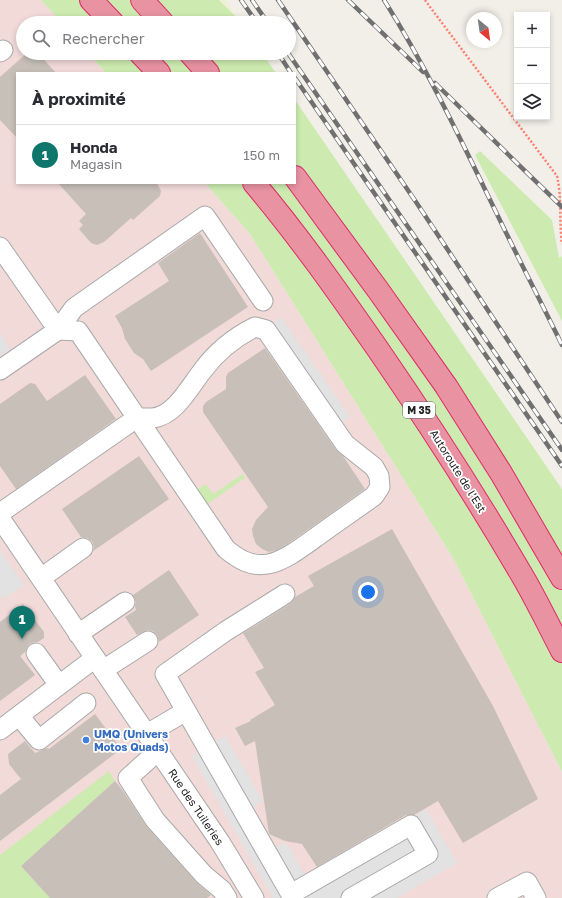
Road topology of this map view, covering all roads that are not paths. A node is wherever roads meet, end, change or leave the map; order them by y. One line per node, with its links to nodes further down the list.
1 (91, 0): 3 (highway)
2 (142, 0): 4 (highway)
3 (106, 16)
4 (157, 16)
5 (147, 60): 7 (highway)
6 (196, 60): 8 (highway)
7 (158, 72)
8 (207, 72)
9 (296, 178): 19 (highway)
10 (255, 184): 24 (highway, Autoroute de l’Est / M 35)
11 (0, 247): 13 (street)
12 (263, 301): 13 (street)
13 (58, 330): 14 (street); 15 (street)
14 (3, 362)
15 (133, 421): 15 (street); 16 (street)
16 (2, 524): 18 (street, Rue des Tuileries)
17 (83, 548): 18 (street)
18 (41, 578): 22 (street, Rue des Tuileries)
19 (562, 578)
20 (285, 594): 29 (street)
21 (125, 602): 22 (street)
22 (78, 634): 26 (street, Rue des Tuileries)
23 (148, 641): 26 (street)
24 (562, 651)
25 (36, 653): 27 (street)
26 (99, 664): 27 (street); 32 (street, Rue des Tuileries)
27 (59, 685): 30 (street)
28 (86, 703): 30 (street)
29 (186, 712): 32 (street); 34 (street)
30 (19, 716): 31 (street)
31 (0, 730)
32 (146, 734): 33 (street, Rue des Tuileries)
33 (158, 751): 35 (street); 36 (street, Rue des Tuileries)
34 (292, 896): 37 (street)
35 (227, 898)
36 (254, 898)
37 (350, 898)
38 (497, 898): 39 (street)
39 (536, 898)

